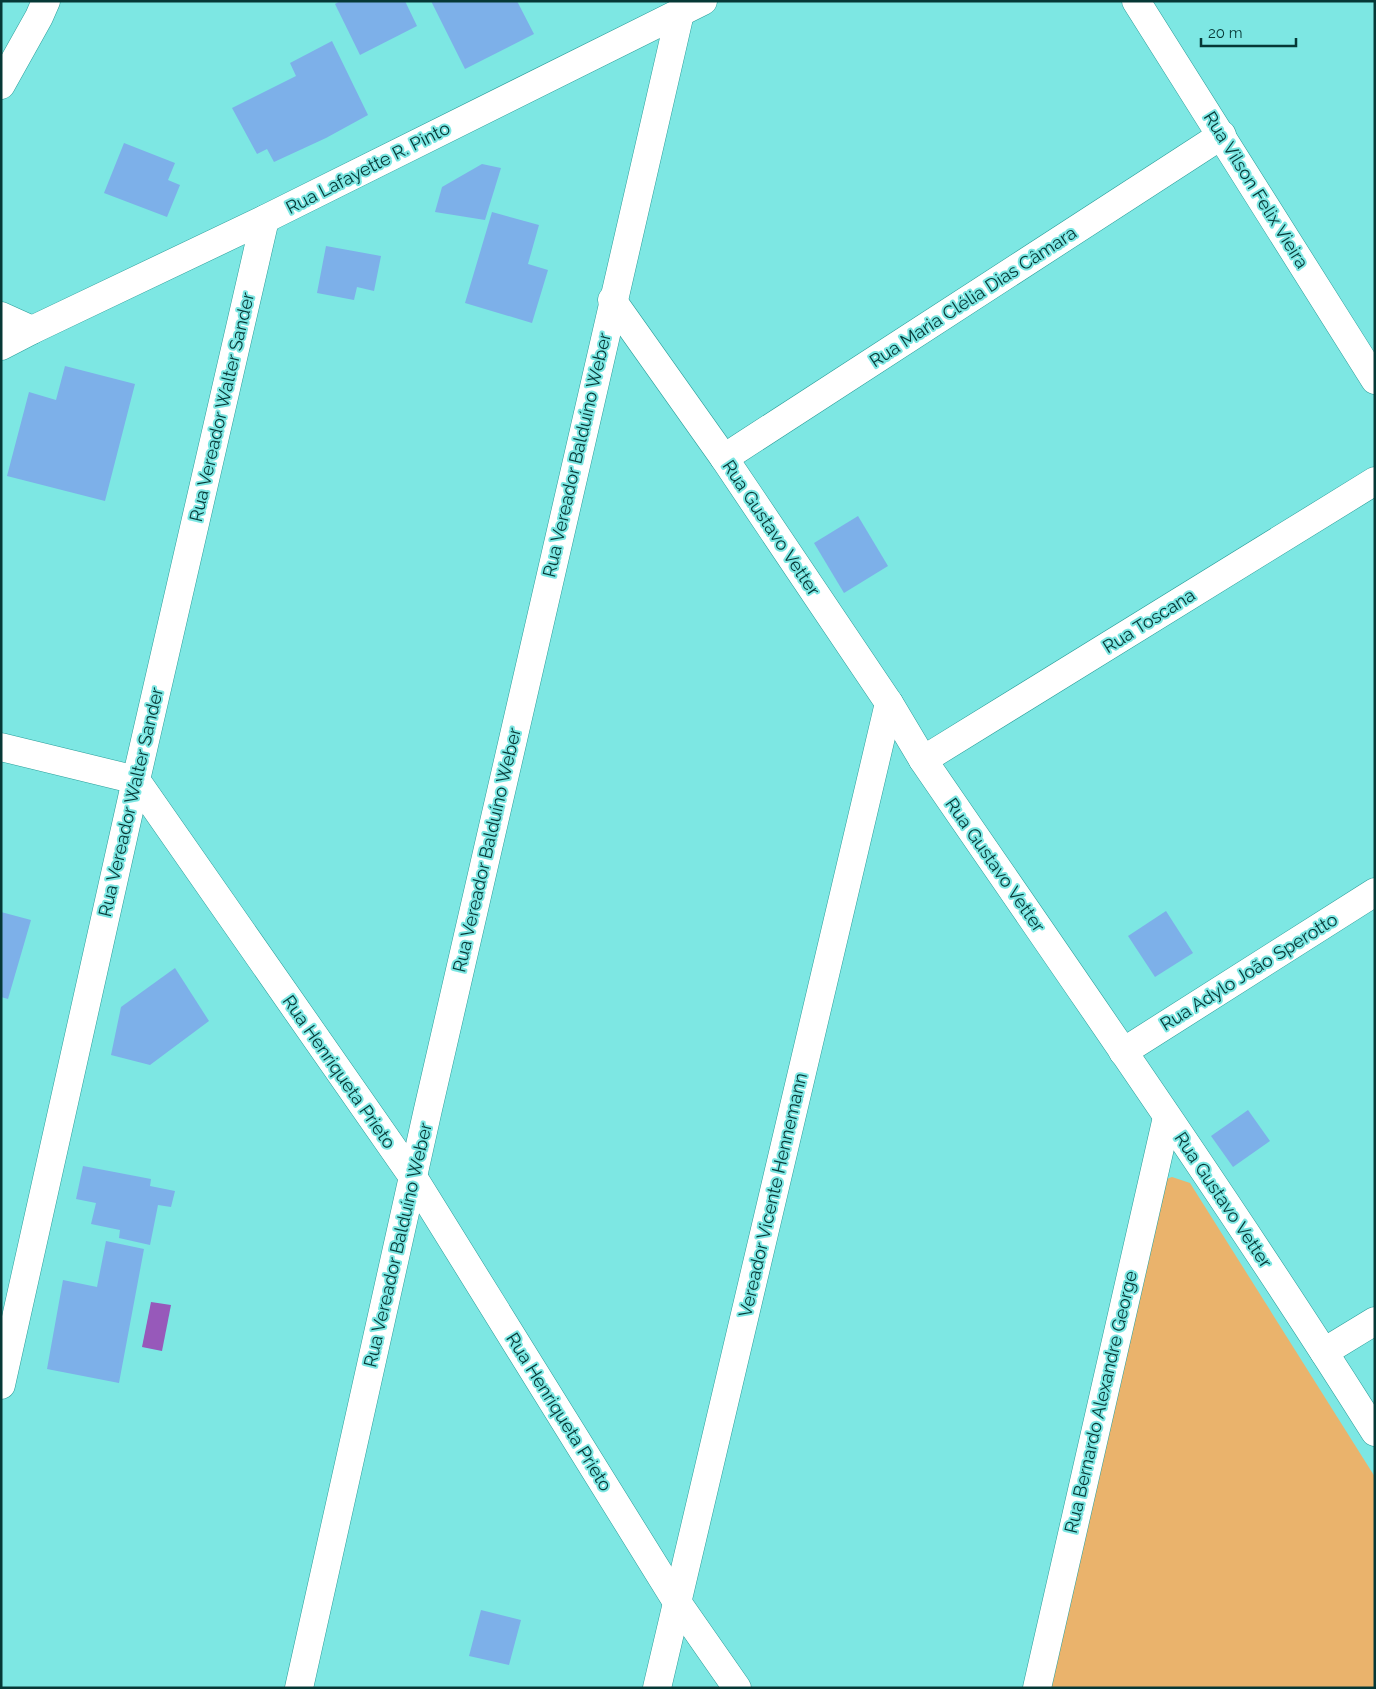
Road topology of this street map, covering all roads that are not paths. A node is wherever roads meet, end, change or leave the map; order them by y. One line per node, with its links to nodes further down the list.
1 (46, 1): 4 (street)
2 (1136, 1): 5 (street, Rua Vilson Felix Vieira)
3 (691, 7): 6 (street, Rua Lafayette R. Pinto); 7 (street, Rua Vereador Balduíno Weber)
4 (1, 85)
5 (1222, 135): 11 (street, Rua Vilson Felix Vieira); 12 (street, Rua Maria Clélia Dias Câmara)
6 (265, 219): 9 (street, Rua Lafayette R. Pinto); 17 (street, Rua Vereador Walter Sander)
7 (612, 300): 12 (street, Rua Gustavo Vetter); 21 (street, Rua Vereador Balduíno Weber)
8 (1, 316): 9 (street)
9 (32, 330): 10 (street, Rua Lafayette R. Pinto)
10 (1, 346)
11 (1375, 380)
12 (724, 458): 14 (street, Rua Gustavo Vetter)
13 (1375, 481): 16 (street, Rua Toscana)
14 (889, 703): 16 (street, Rua Gustavo Vetter); 26 (street, Vereador Vicente Hennemann)
15 (1, 747): 17 (street)
16 (923, 760): 19 (street, Rua Gustavo Vetter)
17 (136, 780): 21 (street, Rua Henriqueta Prieto); 24 (street, Rua Vereador Walter Sander)
18 (1375, 892): 19 (street, Rua Adylo João Sperotto)
19 (1123, 1052): 20 (street, Rua Gustavo Vetter)
20 (1167, 1116): 23 (street, Rua Gustavo Vetter); 30 (street, Rua Bernardo Alexandre George)
21 (413, 1177): 26 (street, Rua Henriqueta Prieto); 27 (street, Rua Vereador Balduíno Weber)
22 (1375, 1321): 23 (street)
23 (1324, 1352): 25 (street, Rua Gustavo Vetter)
24 (1, 1385)
25 (1375, 1432)
26 (677, 1602): 28 (street, Vereador Vicente Hennemann); 29 (street, Rua Henriqueta Prieto)
27 (299, 1688)
28 (657, 1688)
29 (737, 1688)
30 (1037, 1688)

